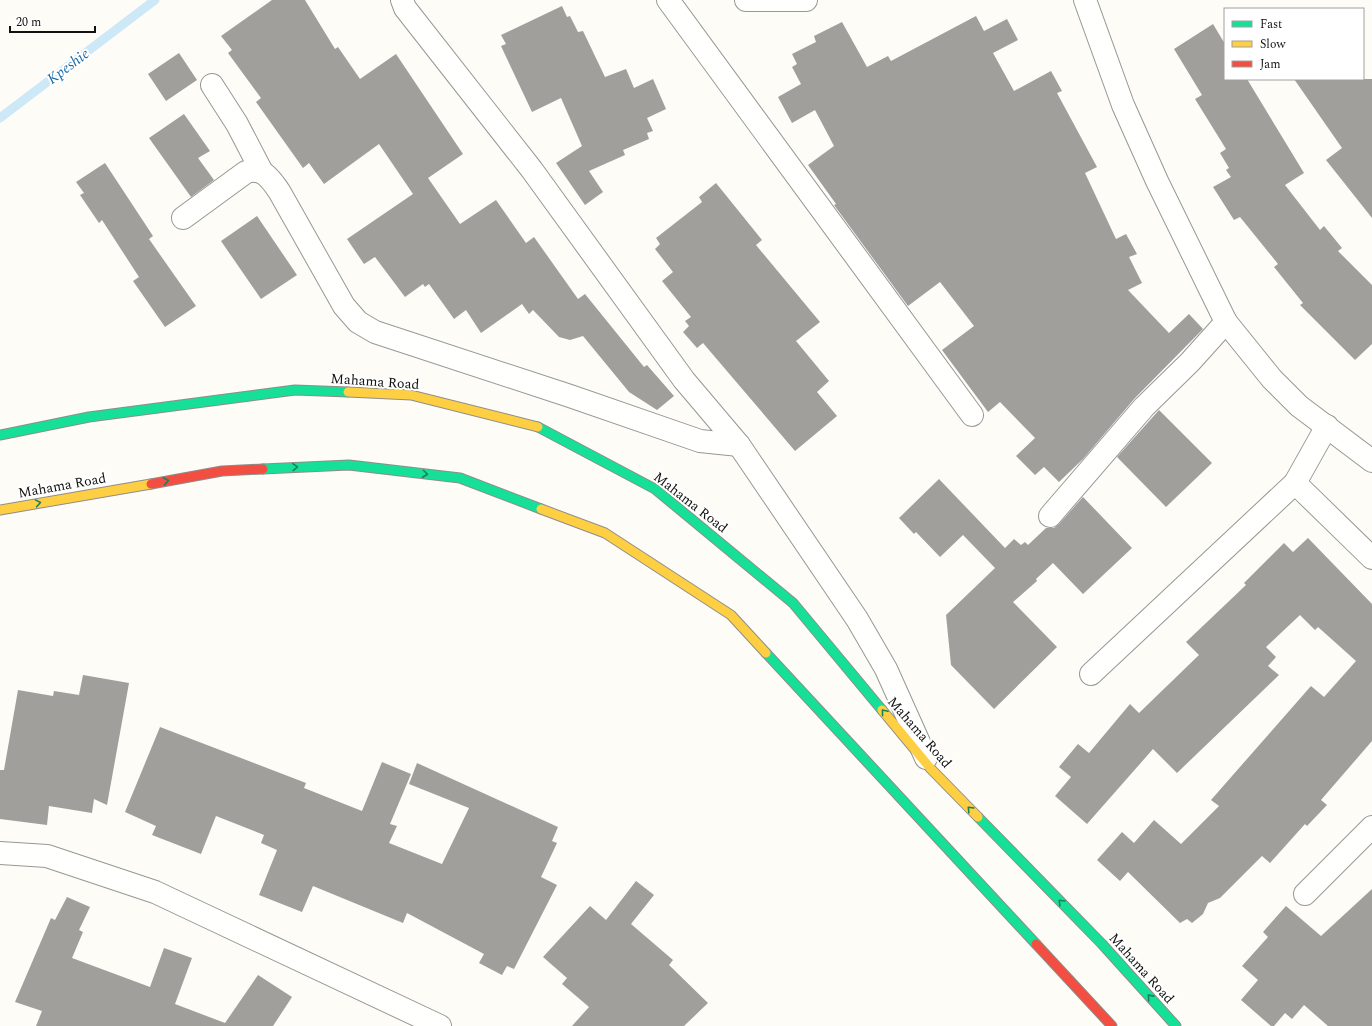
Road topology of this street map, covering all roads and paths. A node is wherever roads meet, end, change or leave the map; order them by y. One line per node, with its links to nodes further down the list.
1 (402, 0): 13 (street)
2 (668, 0): 10 (street)
3 (746, 0): 4 (street)
4 (806, 0)
5 (1085, 0): 9 (street)
6 (212, 85): 7 (street)
7 (262, 172): 8 (street); 13 (street)
8 (183, 218)
9 (1226, 322): 11 (street); 17 (street)
10 (972, 415)
11 (1327, 426): 14 (street); 15 (street)
12 (0, 435): 20 (street, Mahama Road, one-way to 12)
13 (739, 445): 20 (street)
14 (1372, 460)
15 (1295, 483): 18 (street); 19 (street)
16 (0, 510): 25 (street, Mahama Road, one-way to 25)
17 (1050, 516)
18 (1372, 558)
19 (1091, 674)
20 (931, 768): 26 (street, Mahama Road, one-way to 20)
21 (1372, 826): 23 (street)
22 (0, 853): 24 (street)
23 (1305, 894)
24 (440, 1026)
25 (1112, 1026)
26 (1176, 1026)

